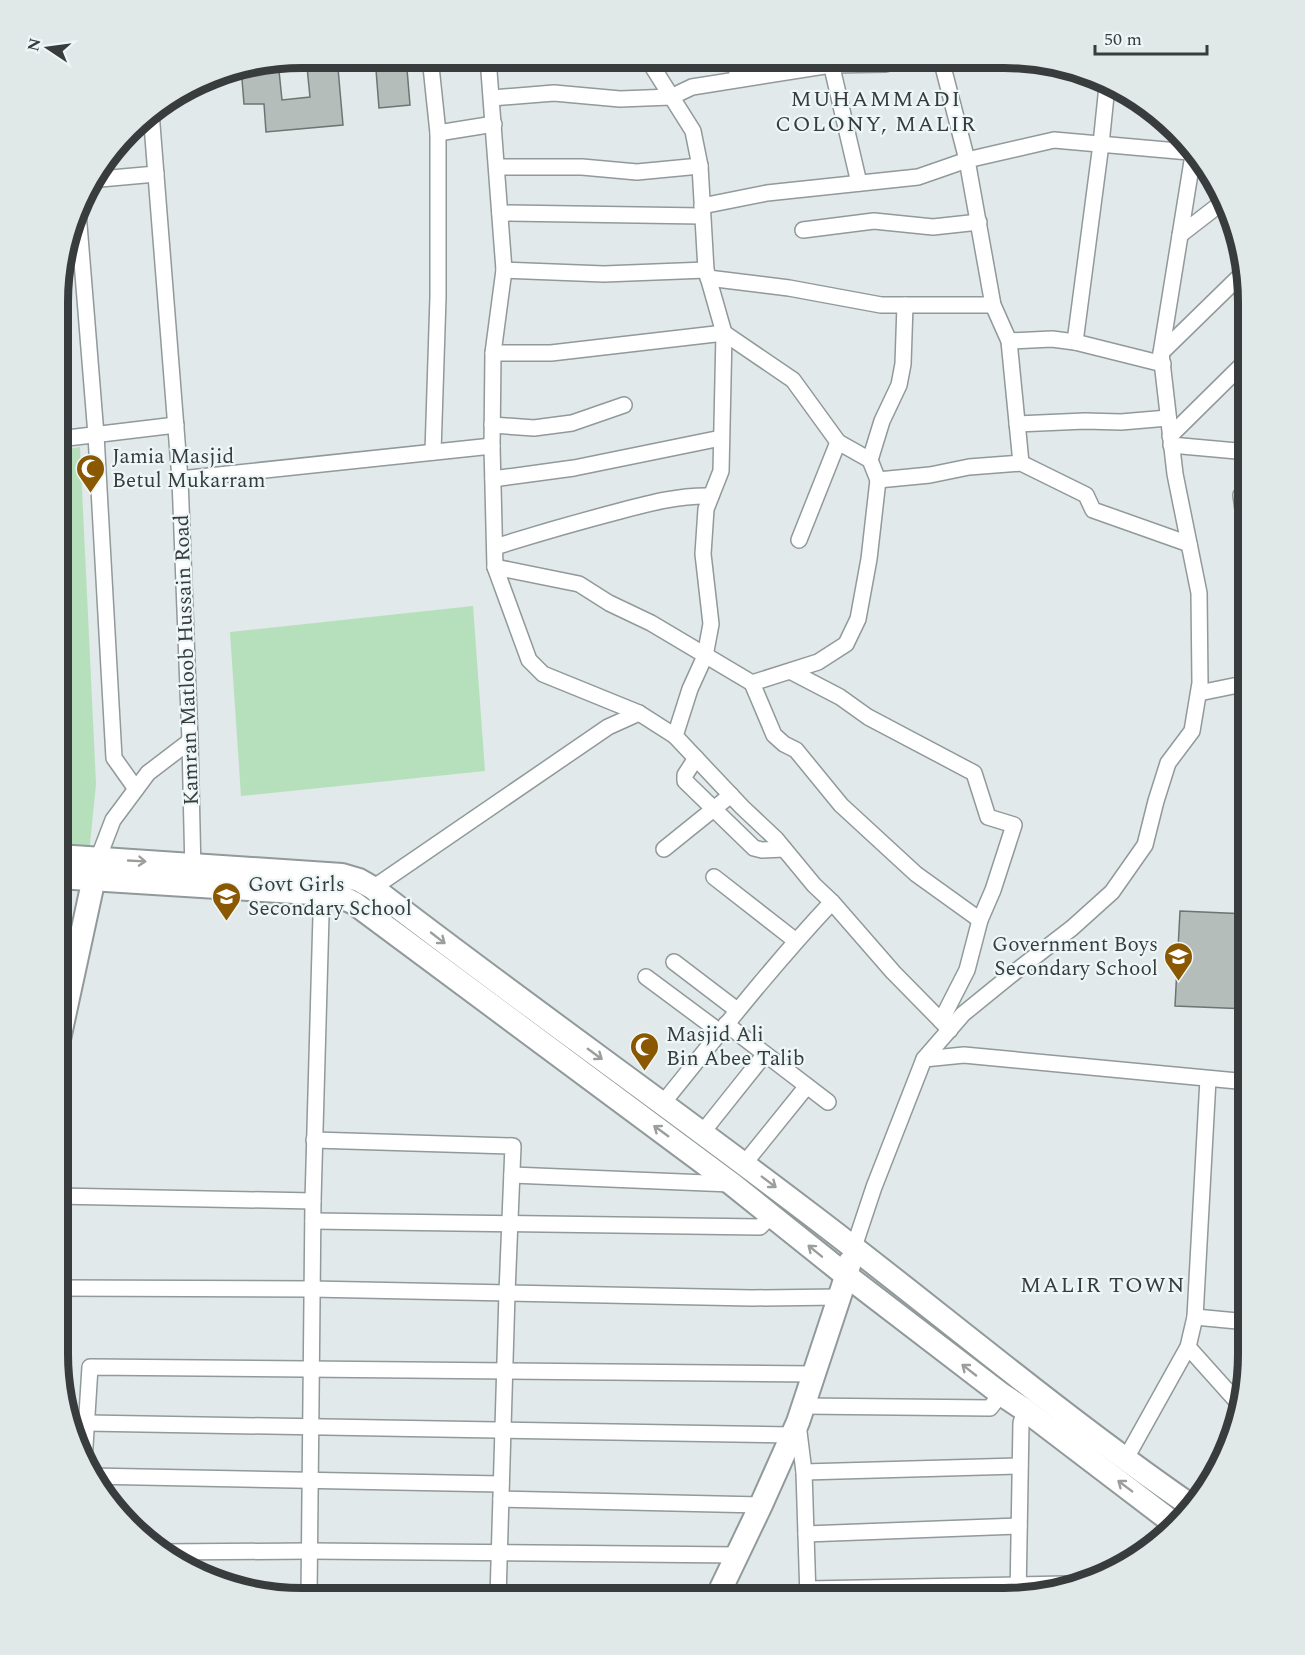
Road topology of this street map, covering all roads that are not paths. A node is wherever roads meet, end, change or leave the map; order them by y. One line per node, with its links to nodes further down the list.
1 (431, 68): 14 (street)
2 (489, 68): 11 (street)
3 (653, 68): 10 (street)
4 (735, 68): 8 (street)
5 (800, 68): 8 (street)
6 (831, 68): 23 (street)
7 (943, 68): 17 (street)
8 (739, 80): 10 (street)
9 (1106, 92): 15 (street)
10 (671, 97): 11 (street); 19 (street)
11 (492, 98): 13 (street)
12 (152, 122): 21 (street, Kamran Matloob Hussain Road)
13 (494, 124): 14 (street); 20 (street)
14 (438, 133): 54 (street)
15 (1101, 144): 16 (street); 17 (street); 38 (street)
16 (1183, 151)
17 (967, 160): 23 (street); 27 (street)
18 (1192, 163): 30 (street)
19 (700, 166): 20 (street); 25 (street)
20 (497, 167): 26 (street)
21 (156, 174): 22 (street); 45 (street, Kamran Matloob Hussain Road)
22 (102, 179)
23 (859, 183): 25 (street)
24 (1217, 206): 30 (street)
25 (702, 211): 26 (street); 32 (street)
26 (500, 213): 31 (street)
27 (979, 222): 29 (street); 35 (street)
28 (79, 228): 47 (street)
29 (803, 230)
30 (1180, 235): 40 (street)
31 (504, 270): 32 (street); 39 (street)
32 (707, 274): 34 (street); 36 (street)
33 (1236, 280): 40 (street)
34 (904, 305): 35 (street); 55 (street)
35 (993, 305): 37 (street)
36 (724, 333): 39 (street); 49 (street); 51 (street)
37 (1009, 341): 38 (street); 44 (street)
38 (1075, 342): 40 (street)
39 (494, 353): 46 (street)
40 (1162, 359): 43 (street)
41 (1238, 370): 50 (street)
42 (624, 405): 46 (street)
43 (1168, 418): 44 (street); 50 (street)
44 (1017, 424): 56 (street)
45 (176, 425): 47 (street); 58 (street, Kamran Matloob Hussain Road)
46 (492, 425): 52 (street)
47 (96, 435): 48 (street); 74 (street)
48 (68, 438)
49 (721, 438): 57 (street); 60 (street)
50 (1171, 441): 53 (street); 62 (street)
51 (838, 442): 55 (street); 61 (street)
52 (492, 446): 54 (street); 57 (street)
53 (1238, 451)
54 (434, 452): 58 (street)
55 (870, 460): 59 (street)
56 (1021, 463): 59 (street); 62 (street)
57 (493, 478): 63 (street)
58 (180, 479): 72 (street, Kamran Matloob Hussain Road)
59 (878, 480): 66 (street)
60 (711, 496): 63 (street); 65 (street)
61 (799, 540)
62 (1189, 544): 69 (street)
63 (495, 547): 64 (street)
64 (495, 567): 65 (street); 70 (street)
65 (705, 656): 67 (street); 71 (street)
66 (792, 672): 67 (street); 87 (street)
67 (752, 683): 87 (street)
68 (1238, 685): 69 (street)
69 (1199, 693): 94 (street)
70 (639, 713): 71 (street); 84 (street)
71 (675, 736): 73 (street)
72 (190, 741): 74 (street); 82 (street, Kamran Matloob Hussain Road)
73 (696, 758): 75 (street); 76 (street)
74 (136, 789): 80 (street)
75 (731, 795): 76 (street); 78 (street)
76 (714, 809): 77 (street); 78 (street)
77 (664, 849)
78 (784, 849): 86 (street)
79 (68, 859): 80 (main road)
80 (96, 869): 81 (main road); 82 (main road); 90 (main road)
81 (68, 874)
82 (193, 875): 84 (main road); 85 (main road)
83 (714, 877): 88 (street)
84 (374, 888): 93 (main road, one-way to 93)
85 (327, 894): 93 (main road); 104 (street)
86 (832, 902): 88 (street); 94 (street)
87 (980, 920): 94 (street)
88 (796, 941): 92 (street)
89 (674, 962): 92 (street)
90 (68, 965)
91 (646, 977): 95 (street)
92 (737, 1010): 95 (street)
93 (517, 1011): 102 (main road, one-way to 102); 107 (main road, one-way to 93)
94 (945, 1025): 97 (street)
95 (723, 1028): 96 (street); 102 (street)
96 (765, 1054): 100 (street); 103 (street)
97 (924, 1059): 98 (street); 113 (street)
98 (1208, 1079): 99 (street); 119 (street)
99 (1238, 1081)
100 (807, 1086): 101 (street); 105 (street)
101 (828, 1102)
102 (663, 1103): 103 (main road)
103 (702, 1132): 105 (main road)
104 (314, 1140): 106 (street); 109 (street)
105 (744, 1164): 113 (main road, one-way to 113)
106 (512, 1175): 107 (street); 112 (street)
107 (732, 1184): 110 (main road)
108 (68, 1196): 109 (street)
109 (313, 1202): 111 (street)
110 (771, 1216): 112 (street); 114 (main road, one-way to 110)
111 (313, 1221): 112 (street); 116 (street)
112 (510, 1224): 117 (street)
113 (854, 1247): 114 (main road); 133 (main road)
114 (846, 1275): 118 (main road); 125 (main road, one-way to 114)
115 (68, 1288): 116 (street)
116 (311, 1289): 117 (street); 122 (street)
117 (507, 1293): 118 (street); 123 (street)
118 (840, 1297): 124 (main road)
119 (1195, 1317): 120 (street); 121 (street)
120 (1238, 1321)
121 (1188, 1347): 126 (street); 133 (street)
122 (311, 1369): 123 (street); 129 (street); 130 (street)
123 (504, 1371): 124 (street); 131 (street)
124 (814, 1374): 128 (main road)
125 (1001, 1394): 127 (main road); 128 (street)
126 (1233, 1397)
127 (1025, 1410): 134 (street); 141 (main road, one-way to 127)
128 (798, 1421): 131 (street); 135 (street); 140 (main road)
129 (87, 1423): 130 (street); 132 (street)
130 (310, 1427): 131 (street); 137 (street)
131 (503, 1430): 138 (street)
132 (85, 1444)
133 (1125, 1460): 139 (main road)
134 (1020, 1466): 135 (street); 142 (street)
135 (804, 1472): 143 (street)
136 (103, 1476): 137 (street)
137 (310, 1481): 138 (street); 144 (street)
138 (501, 1491): 140 (street); 146 (street)
139 (1185, 1501)
140 (761, 1505): 147 (main road)
141 (1169, 1519)
142 (1019, 1526): 143 (street); 148 (street)
143 (806, 1534): 152 (street)
144 (310, 1551): 145 (street); 146 (street); 149 (street)
145 (177, 1552)
146 (500, 1553): 147 (street); 150 (street)
147 (737, 1556): 151 (main road)
148 (1018, 1587)
149 (309, 1588)
150 (498, 1588)
151 (722, 1588)
152 (808, 1588)

